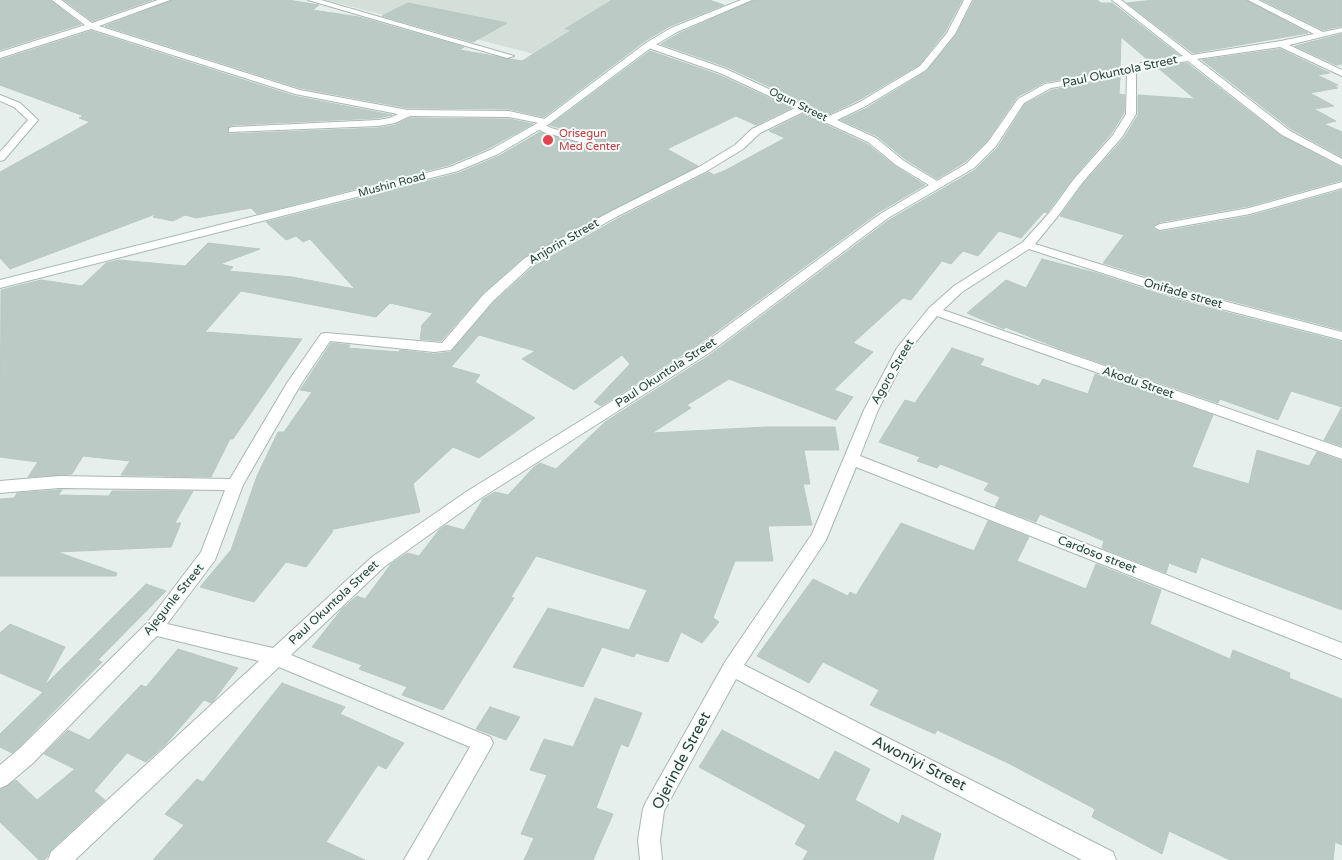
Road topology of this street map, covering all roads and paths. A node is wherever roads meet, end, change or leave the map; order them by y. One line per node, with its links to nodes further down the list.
1 (56, 0): 8 (street)
2 (166, 0): 8 (street)
3 (312, 0): 14 (street)
4 (748, 0): 12 (street, Mushin Road)
5 (968, 0): 21 (street)
6 (1116, 0): 15 (street)
7 (1252, 0): 10 (street)
8 (91, 26): 13 (street); 20 (street)
9 (1342, 30): 10 (street, Paul Okuntola Street)
10 (1323, 35): 11 (street, Paul Okuntola Street)
11 (1281, 44): 15 (street, Paul Okuntola Street); 17 (street)
12 (649, 45): 19 (street, Ogun Street); 22 (street, Mushin Road)
13 (0, 55)
14 (510, 56)
15 (1188, 58): 16 (street, Paul Okuntola Street); 26 (street)
16 (1132, 72): 27 (street, Paul Okuntola Street); 30 (street, Agoro Street)
17 (1342, 73)
18 (0, 98): 25 (street)
19 (805, 107): 21 (street, Ogun Street); 34 (street, Anjorin Street)
20 (408, 113): 22 (street); 23 (street)
21 (829, 120): 27 (street, Ogun Street)
22 (543, 124): 24 (street); 31 (street, Mushin Road)
23 (233, 130)
24 (591, 142)
25 (0, 158)
26 (1342, 163)
27 (937, 185): 41 (street, Paul Okuntola Street)
28 (1342, 185): 29 (street)
29 (1160, 227)
30 (1027, 245): 32 (street, Agoro Street); 33 (street, Onifade street)
31 (1, 284)
32 (934, 311): 35 (street, Akodu Street); 36 (street, Agoro Street)
33 (1342, 336)
34 (294, 383): 37 (street, Ajegunle Street)
35 (1342, 454)
36 (852, 459): 40 (street, Cardoso street); 42 (street, Agoro Street)
37 (235, 485): 38 (street); 39 (street, Ajegunle Street)
38 (0, 486)
39 (153, 628): 41 (street); 43 (street, Ajegunle Street)
40 (1342, 651)
41 (276, 657): 44 (street, Paul Okuntola Street); 45 (street)
42 (732, 668): 46 (street, Ojerinde Street); 47 (street, Awoniyi Street)
43 (0, 778)
44 (59, 860)
45 (415, 860)
46 (651, 860)
47 (1105, 860)

